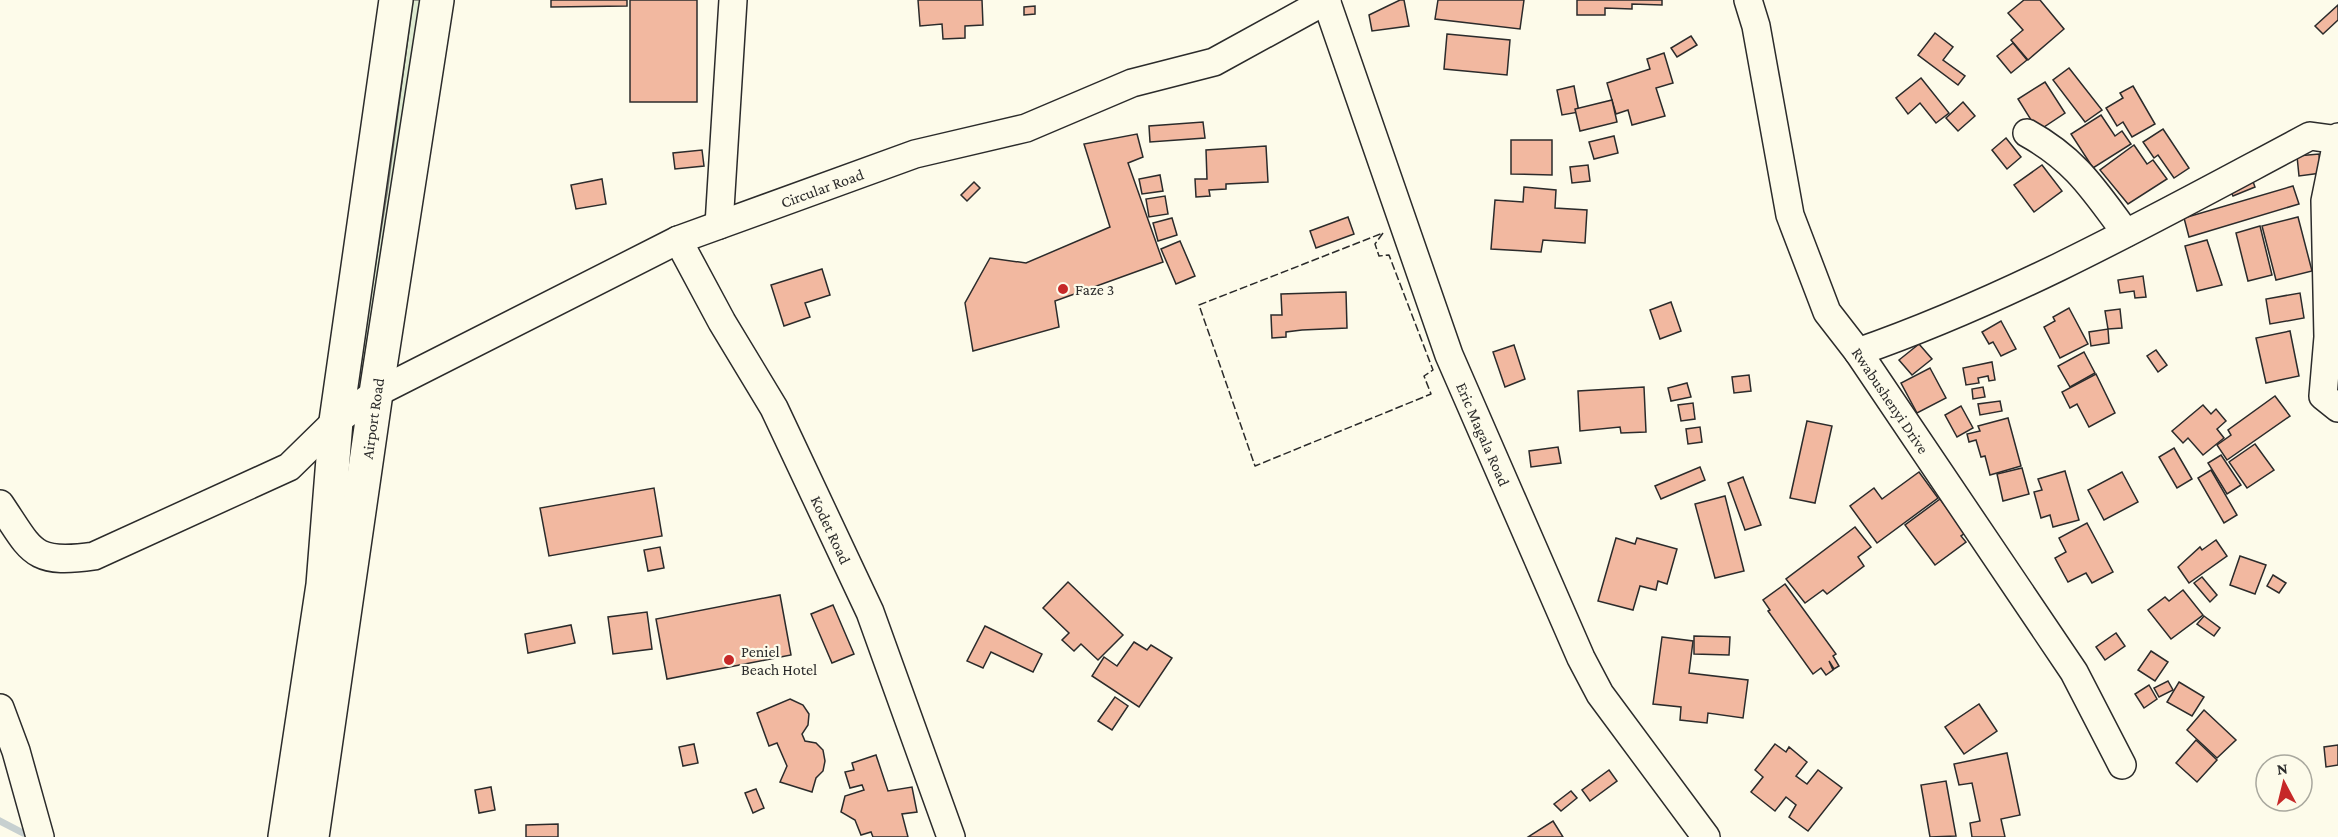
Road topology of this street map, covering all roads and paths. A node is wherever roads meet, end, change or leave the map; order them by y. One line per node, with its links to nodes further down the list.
1 (396, 0): 15 (highway, Airport Road)
2 (437, 0): 13 (highway, Airport Road)
3 (733, 0): 9 (street)
4 (1326, 0): 6 (street, Circular Road); 23 (street, Eric Magala Road)
5 (1748, 0): 12 (street, Rwabushenyi Drive)
6 (1288, 9): 9 (street, Circular Road)
7 (2027, 133): 10 (street)
8 (2338, 138): 10 (street); 14 (street)
9 (719, 225): 11 (street, Circular Road)
10 (2126, 233): 12 (street)
11 (678, 240): 13 (street, Circular Road); 22 (street, Kodet Road)
12 (1858, 352): 18 (street, Rwabushenyi Drive)
13 (376, 393): 15 (street, Circular Road); 21 (highway, Airport Road)
14 (2338, 408)
15 (336, 421): 16 (street, Circular Road); 20 (highway, Airport Road)
16 (0, 504)
17 (0, 708): 19 (street)
18 (2122, 765)
19 (40, 837)
20 (285, 837)
21 (312, 837)
22 (951, 837)
23 (1706, 837)

